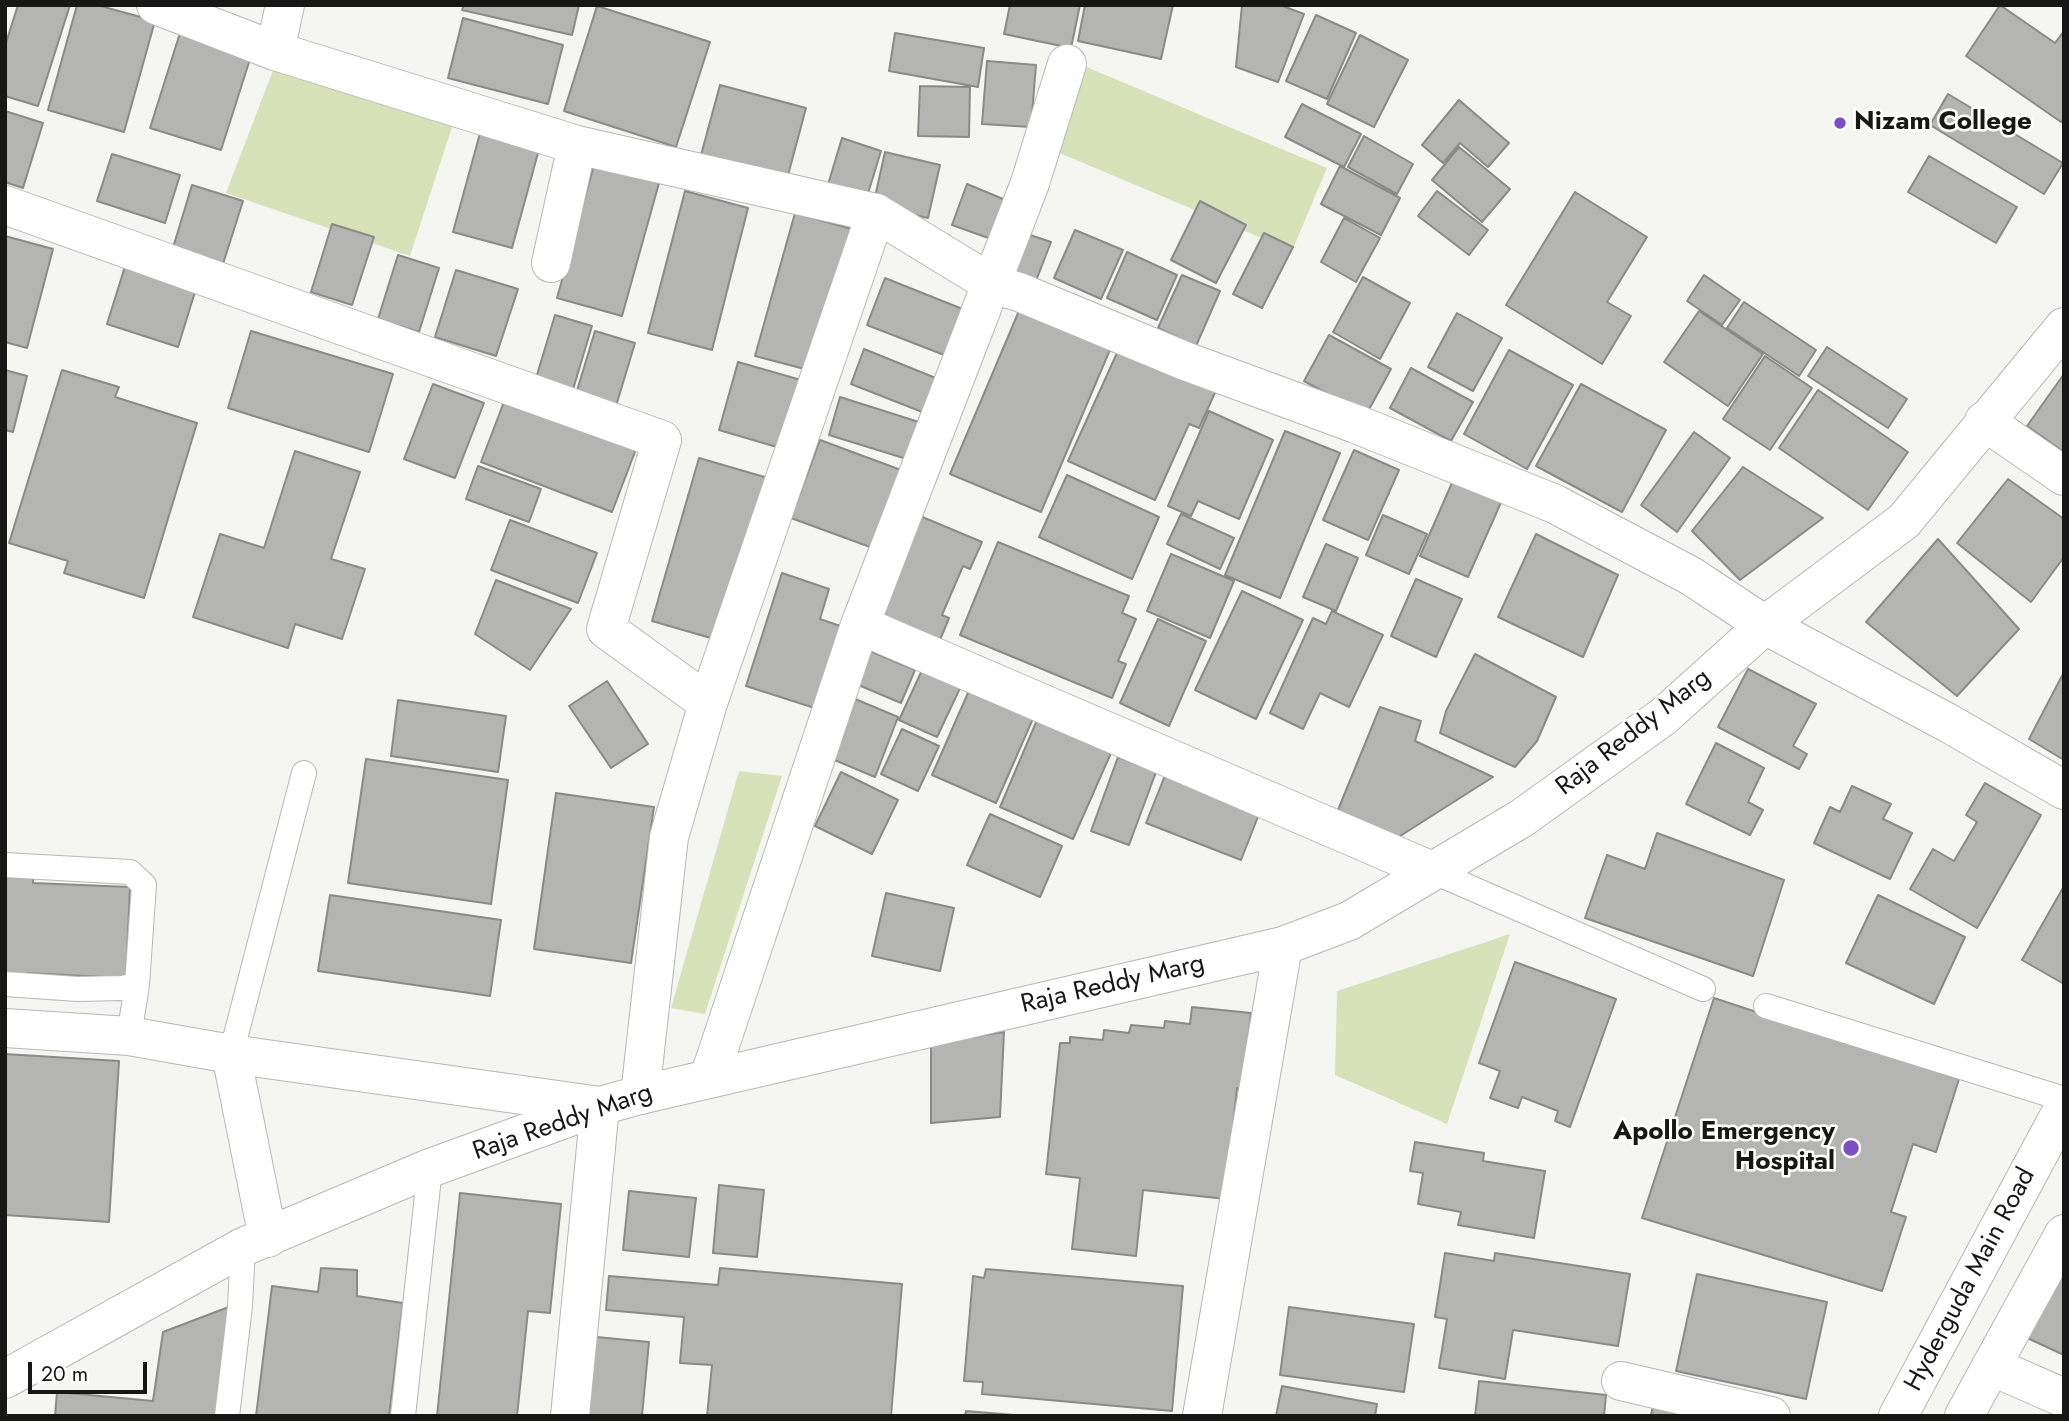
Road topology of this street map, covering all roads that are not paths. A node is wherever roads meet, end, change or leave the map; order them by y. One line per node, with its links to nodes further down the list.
1 (156, 5): 3 (street)
2 (285, 5): 3 (street)
3 (275, 51): 5 (street)
4 (1067, 64): 9 (street)
5 (577, 145): 7 (street); 8 (street)
6 (5, 205): 15 (street)
7 (876, 214): 9 (street); 15 (street)
8 (551, 263)
9 (992, 284): 13 (street); 14 (street)
10 (2064, 327): 11 (street, Raja Reddy Marg)
11 (1984, 421): 12 (street); 14 (street, Raja Reddy Marg)
12 (2064, 476)
13 (860, 625): 19 (street); 30 (street)
14 (1765, 625): 17 (street); 19 (street, Raja Reddy Marg)
15 (708, 703): 31 (street)
16 (304, 773): 29 (lane)
17 (2064, 790)
18 (5, 865): 22 (lane)
19 (1432, 871): 20 (street, Raja Reddy Marg); 24 (lane)
20 (1283, 946): 30 (street, Raja Reddy Marg); 45 (street)
21 (5, 984): 23 (lane)
22 (137, 985): 23 (lane); 28 (lane)
23 (69, 989): 27 (lane)
24 (1703, 989)
25 (1766, 1006): 32 (lane)
26 (5, 1028): 27 (street)
27 (66, 1032): 28 (street)
28 (129, 1036): 29 (street)
29 (231, 1054): 33 (street); 37 (street)
30 (709, 1078): 31 (street, Raja Reddy Marg)
31 (640, 1094): 33 (street, Raja Reddy Marg)
32 (2064, 1098)
33 (600, 1106): 35 (street, Raja Reddy Marg); 44 (street)
34 (2064, 1107): 47 (street, Hyderguda Main Road)
35 (430, 1168): 37 (street, Raja Reddy Marg); 43 (lane)
36 (2064, 1234): 38 (street)
37 (255, 1242): 39 (street, Raja Reddy Marg); 42 (lane)
38 (1991, 1366): 41 (street); 48 (street)
39 (5, 1379)
40 (1621, 1381): 46 (street)
41 (2064, 1398)
42 (227, 1416)
43 (403, 1416)
44 (570, 1416)
45 (1202, 1416)
46 (1771, 1416)
47 (1898, 1416)
48 (1964, 1416)

